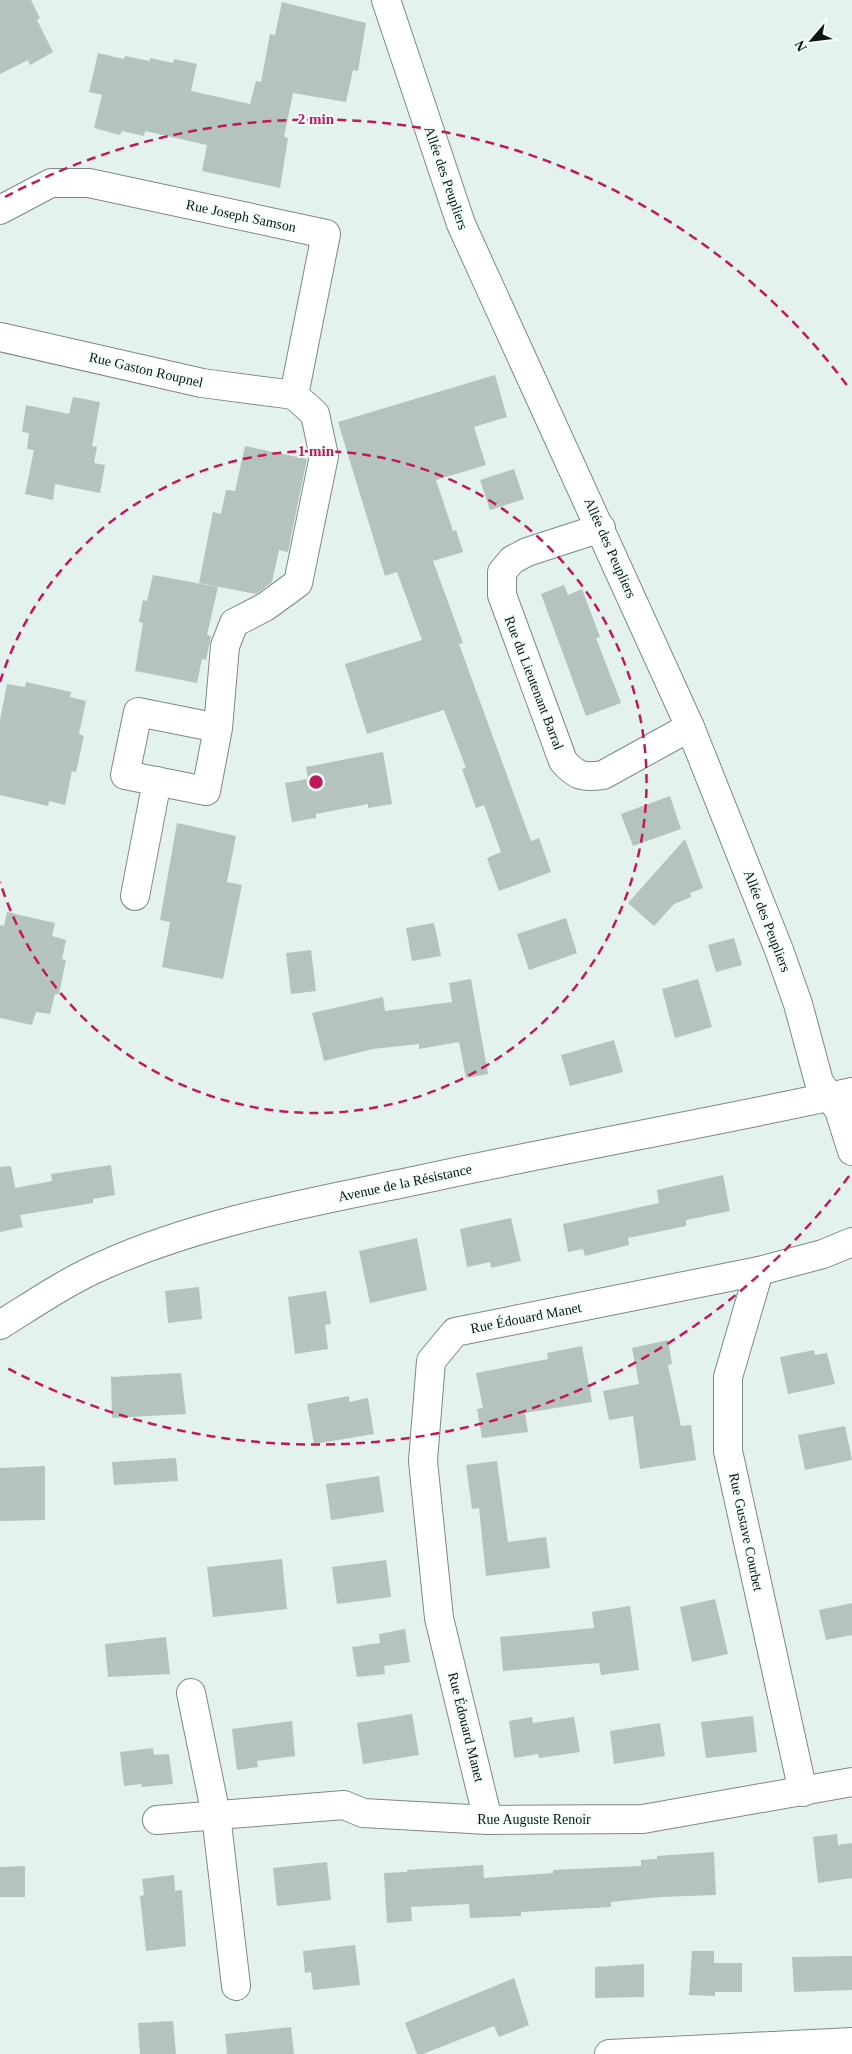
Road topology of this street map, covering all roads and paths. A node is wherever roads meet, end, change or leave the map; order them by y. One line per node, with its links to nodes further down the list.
1 (386, 0): 5 (street, Allée des Peupliers)
2 (0, 210): 4 (street, Rue Joseph Samson)
3 (0, 337): 4 (street, Rue Gaston Roupnel)
4 (294, 395): 7 (street)
5 (601, 528): 6 (street, Allée des Peupliers); 6 (street, Rue du Lieutenant Barral)
6 (690, 727): 10 (street, Allée des Peupliers)
7 (218, 728): 8 (street); 8 (street)
8 (157, 782): 9 (street)
9 (135, 896)
10 (841, 1094): 11 (street, Allée des Peupliers); 14 (street, Avenue de la Résistance)
11 (852, 1151)
12 (852, 1242): 13 (street, Rue Édouard Manet)
13 (759, 1271): 17 (street, Rue Gustave Courbet); 20 (street, Rue Édouard Manet)
14 (0, 1325)
15 (191, 1693): 18 (street)
16 (852, 1782): 17 (street, Rue Auguste Renoir)
17 (802, 1792): 20 (street, Rue Auguste Renoir)
18 (216, 1815): 19 (street, Rue Auguste Renoir); 20 (street, Rue Auguste Renoir); 21 (street)
19 (157, 1820)
20 (488, 1820)
21 (236, 1986)
22 (852, 2042): 23 (street)
23 (609, 2054)

